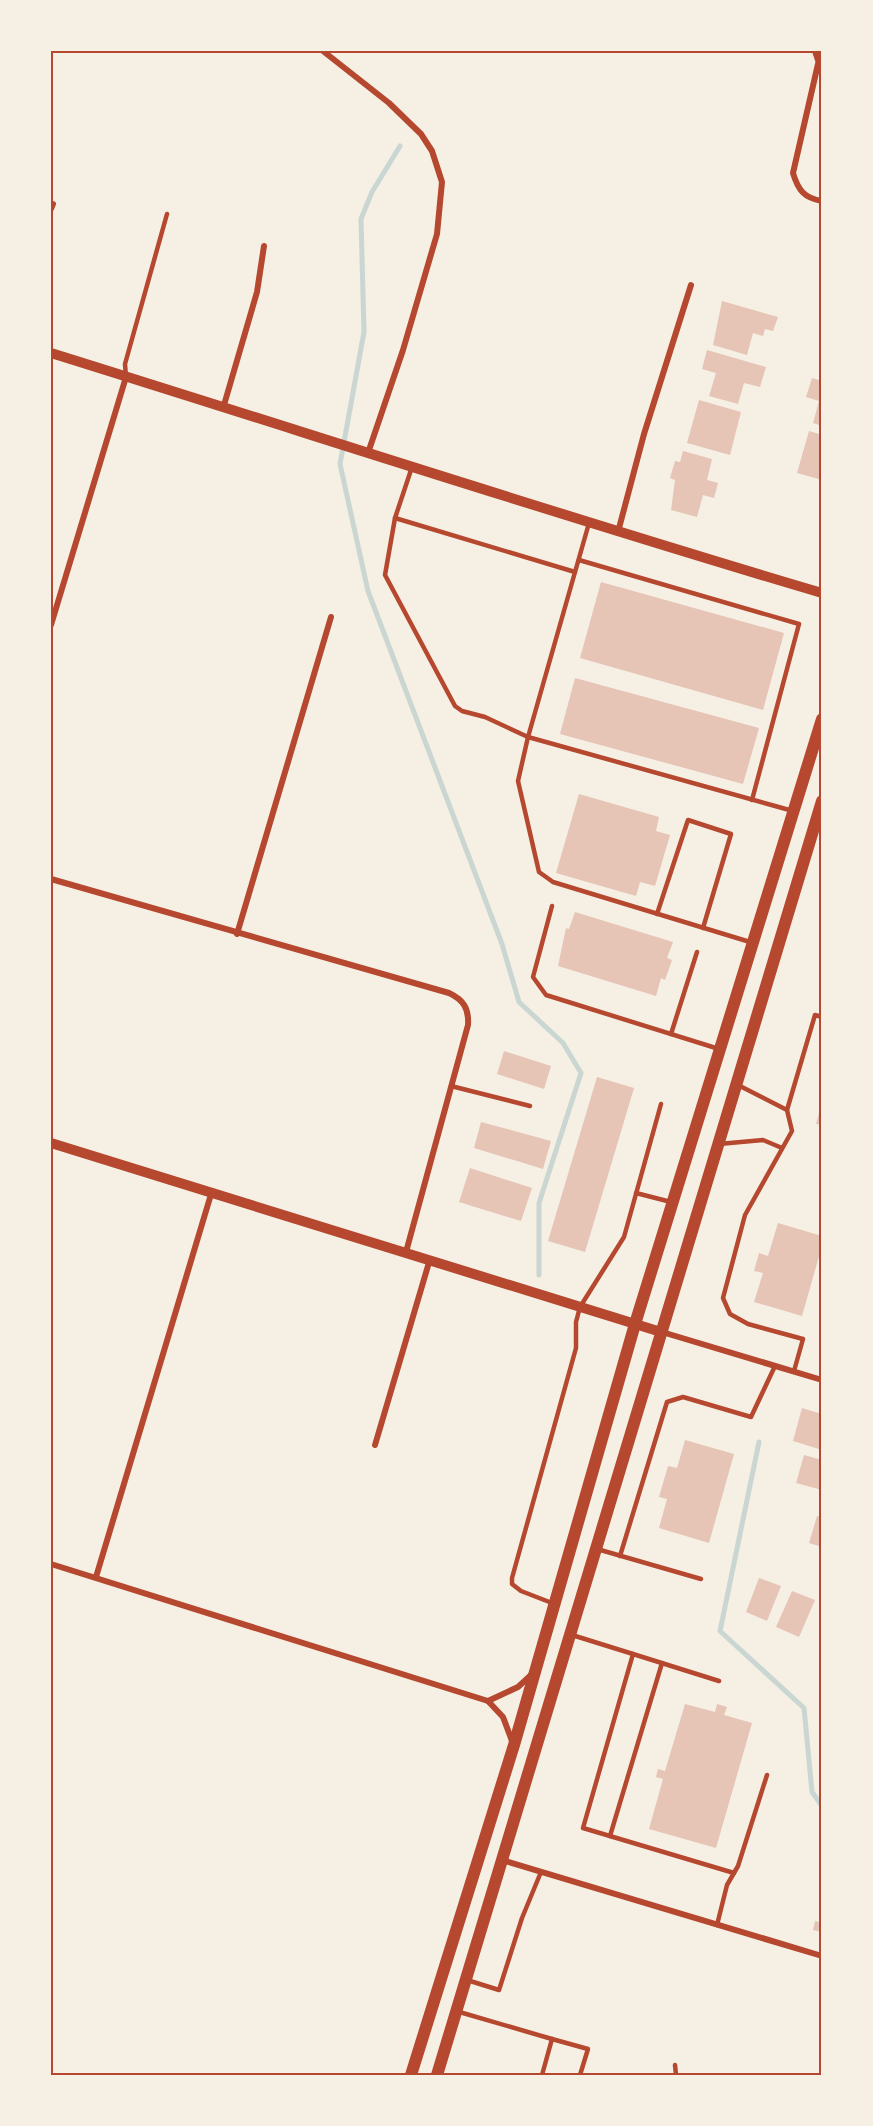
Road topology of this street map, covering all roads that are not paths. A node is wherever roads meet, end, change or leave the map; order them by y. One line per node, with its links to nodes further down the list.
1 (323, 51): 12 (street)
2 (815, 51): 3 (street)
3 (818, 64): 4 (street); 5 (street)
4 (822, 72)
5 (822, 201)
6 (167, 214): 10 (lane)
7 (264, 246): 11 (street)
8 (691, 285): 16 (street)
9 (51, 353): 10 (street)
10 (126, 377): 11 (street); 21 (street)
11 (224, 405): 12 (street)
12 (368, 453): 13 (street)
13 (412, 467): 14 (lane); 15 (street)
14 (395, 518): 18 (lane); 23 (lane)
15 (589, 523): 16 (street); 17 (lane)
16 (618, 532): 19 (street)
17 (579, 560): 18 (lane); 24 (lane)
18 (575, 572): 23 (lane)
19 (822, 593)
20 (331, 617): 31 (street)
21 (51, 625)
22 (822, 719): 26 (main road)
23 (528, 737): 24 (lane); 29 (lane)
24 (752, 800): 26 (lane)
25 (822, 801): 37 (main road)
26 (793, 811): 32 (main road)
27 (51, 879): 31 (street)
28 (552, 906): 35 (lane)
29 (657, 914): 30 (lane); 30 (lane)
30 (703, 928): 32 (lane)
31 (237, 934): 38 (street)
32 (752, 943): 36 (main road)
33 (696, 952): 35 (lane)
34 (822, 1017): 41 (lane)
35 (671, 1034): 36 (lane)
36 (719, 1049): 47 (main road)
37 (738, 1085): 41 (lane); 43 (main road)
38 (451, 1086): 40 (lane); 48 (street)
39 (661, 1104): 46 (lane)
40 (530, 1106)
41 (788, 1110): 44 (lane)
42 (51, 1143): 45 (street)
43 (719, 1144): 44 (lane); 52 (main road)
44 (782, 1148): 54 (lane)
45 (212, 1191): 48 (street); 60 (street)
46 (636, 1193): 47 (lane); 50 (lane)
47 (673, 1202): 51 (main road)
48 (406, 1252): 49 (street)
49 (430, 1258): 50 (street); 56 (street)
50 (580, 1306): 51 (street); 62 (lane)
51 (635, 1324): 52 (street); 62 (main road)
52 (661, 1332): 53 (street); 57 (main road)
53 (775, 1366): 54 (street); 58 (lane)
54 (794, 1371): 55 (street)
55 (822, 1380)
56 (375, 1445)
57 (597, 1549): 58 (lane); 63 (main road)
58 (620, 1556): 61 (lane)
59 (51, 1564): 60 (street)
60 (96, 1577): 68 (street)
61 (700, 1579)
62 (555, 1604): 66 (main road)
63 (570, 1634): 64 (lane); 72 (main road)
64 (633, 1654): 65 (lane); 71 (lane)
65 (662, 1663): 67 (lane); 71 (lane)
66 (535, 1672): 68 (street); 69 (main road)
67 (719, 1681)
68 (488, 1701): 69 (street)
69 (514, 1745): 81 (main road)
70 (766, 1775): 74 (lane)
71 (610, 1836): 74 (lane)
72 (502, 1860): 73 (street); 77 (main road)
73 (541, 1872): 75 (street); 77 (lane)
74 (734, 1873): 75 (lane)
75 (717, 1924): 76 (street)
76 (822, 1956)
77 (466, 1980): 78 (main road)
78 (456, 2011): 79 (lane); 82 (main road)
79 (552, 2039): 83 (lane); 84 (lane)
80 (675, 2065): 85 (lane)
81 (411, 2075)
82 (437, 2075)
83 (542, 2075)
84 (580, 2075)
85 (676, 2075)

